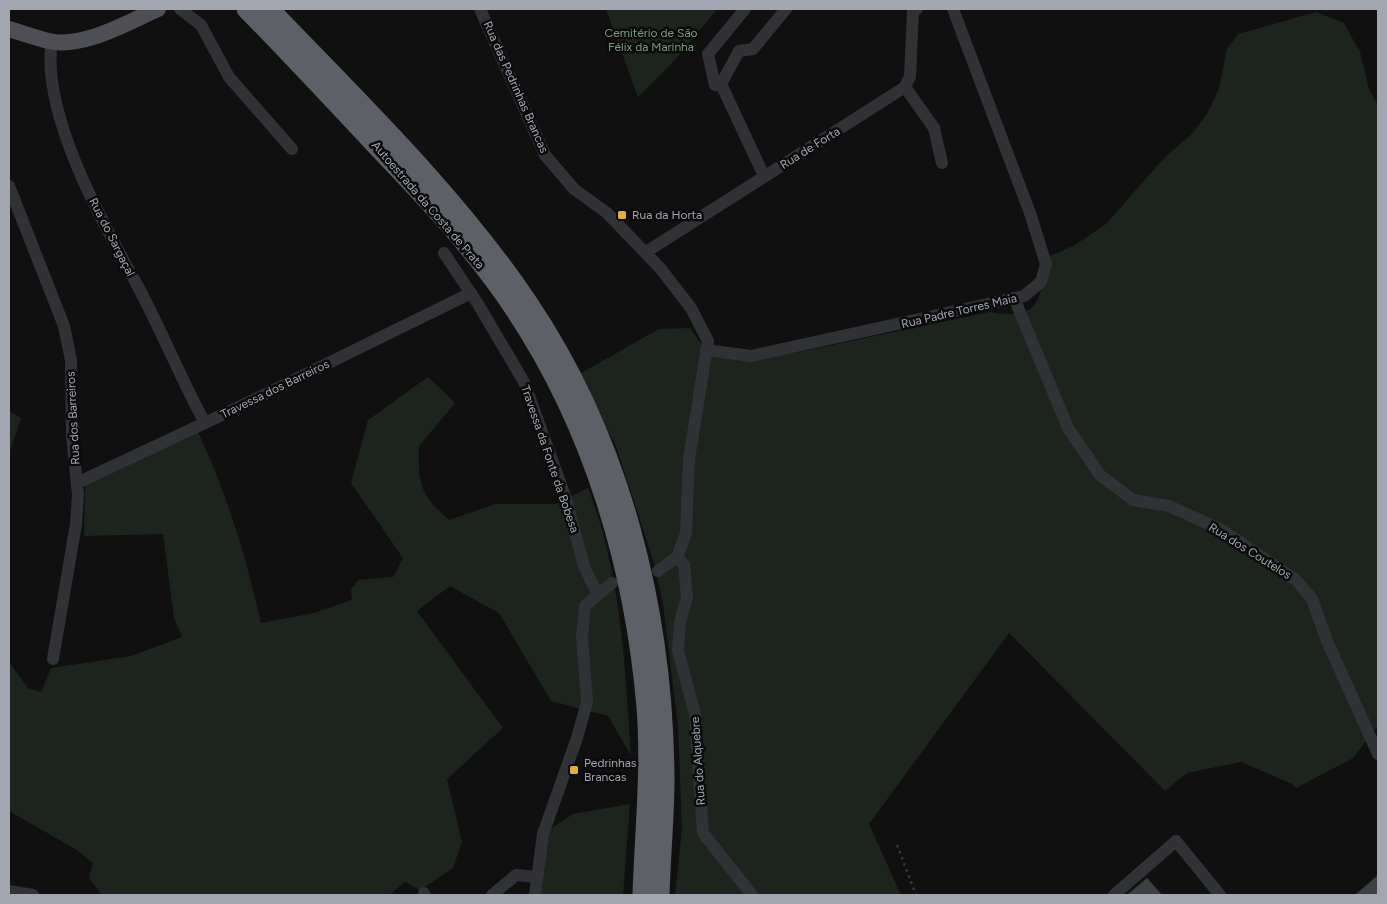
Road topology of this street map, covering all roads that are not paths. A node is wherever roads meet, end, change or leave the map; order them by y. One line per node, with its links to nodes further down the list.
1 (158, 9): 11 (main road)
2 (180, 9): 14 (street)
3 (246, 9): 36 (highway, Autoestrada da Costa de Prata)
4 (270, 9): 37 (highway, Autoestrada da Costa de Prata)
5 (480, 9): 18 (street, Rua das Pedrinhas Brancas)
6 (786, 9): 12 (street)
7 (917, 9): 13 (street)
8 (953, 9): 21 (street, Rua Padre Torres Maia)
9 (743, 10): 12 (street)
10 (9, 28): 11 (main road)
11 (51, 42): 23 (street, Rua do Sargaçal)
12 (721, 84): 16 (street)
13 (905, 87): 15 (street); 16 (street, Rua de Forta)
14 (292, 149)
15 (942, 164)
16 (764, 176): 18 (street, Rua de Forta)
17 (9, 186): 24 (street, Rua dos Barreiros)
18 (646, 252): 22 (street, Rua das Pedrinhas Brancas)
19 (444, 253): 20 (street, Travessa da Fonte da Bobesa)
20 (471, 293): 23 (street, Travessa dos Barreiros); 28 (street, Travessa da Fonte da Bobesa)
21 (1014, 298): 22 (street, Rua Padre Torres Maia); 30 (street, Rua dos Coutelos)
22 (706, 350): 25 (street, Rua das Pedrinhas Brancas)
23 (205, 423): 24 (street, Travessa dos Barreiros)
24 (77, 483): 29 (street, Rua dos Barreiros)
25 (677, 557): 26 (street); 38 (street, Rua do Alquebre)
26 (658, 571)
27 (612, 583): 28 (street)
28 (597, 594): 31 (street)
29 (53, 659)
30 (1378, 754)
31 (537, 877): 34 (street); 35 (street)
32 (9, 891): 33 (street)
33 (33, 895)
34 (492, 895)
35 (535, 895)
36 (642, 895)
37 (660, 895)
38 (752, 895)
39 (1114, 895): 40 (street)
40 (1220, 895)

